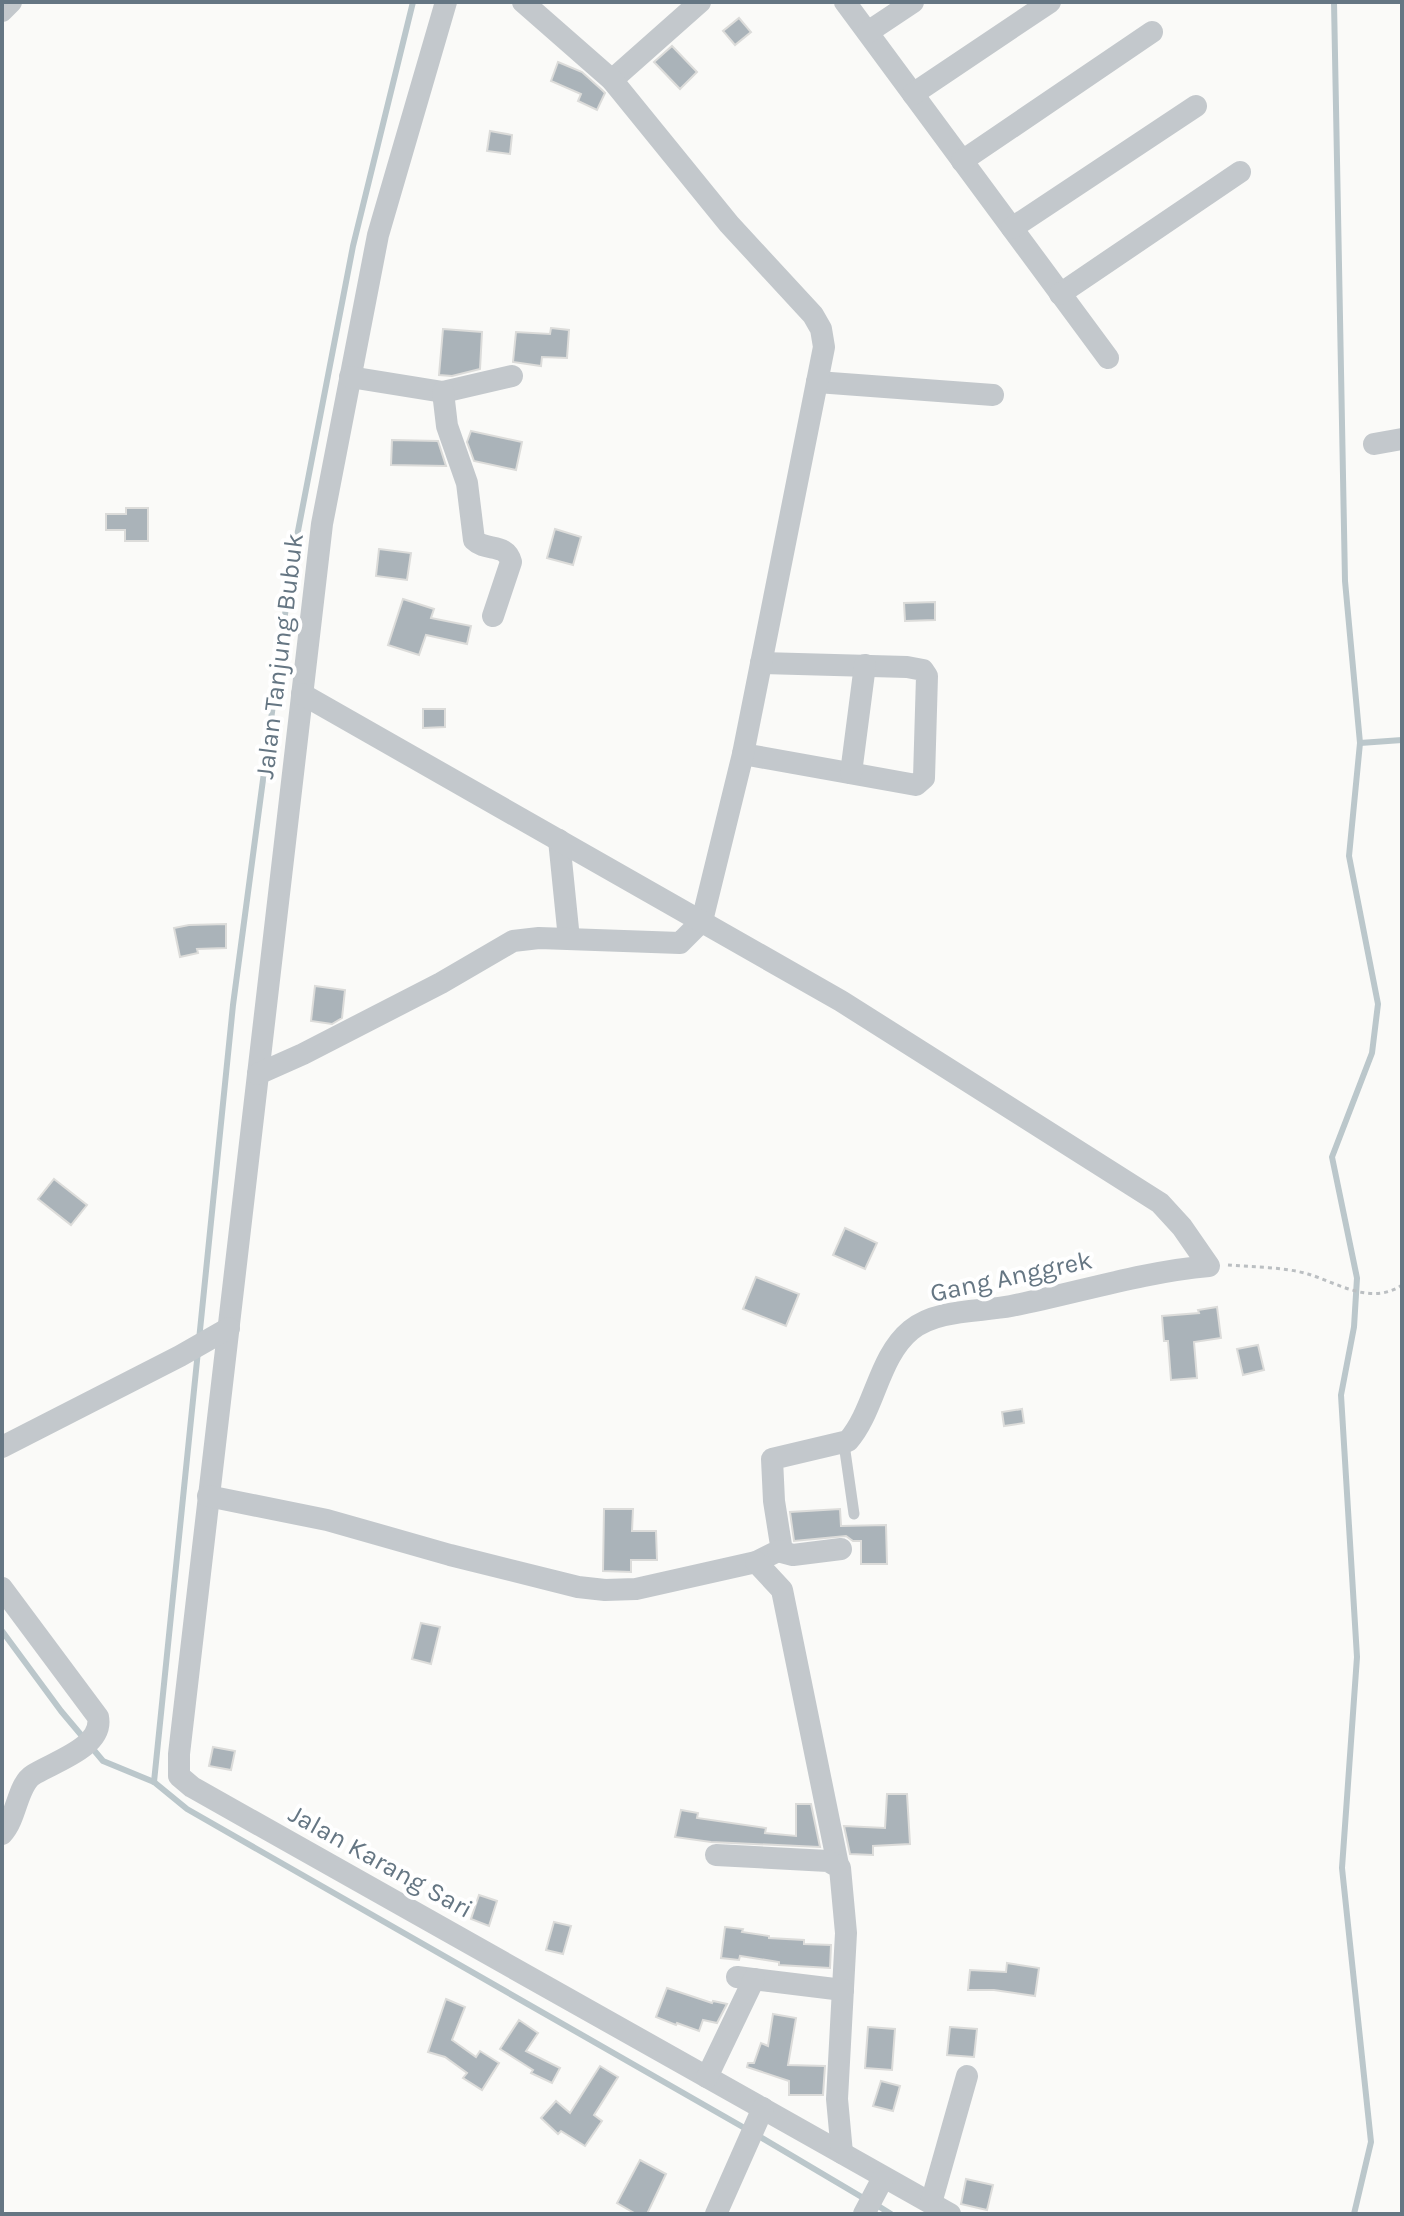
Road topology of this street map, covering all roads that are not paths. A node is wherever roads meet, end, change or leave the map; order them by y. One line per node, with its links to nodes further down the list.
1 (11, 2): 8 (street)
2 (446, 2): 20 (street, Jalan Tanjung Bubuk)
3 (523, 2): 11 (street)
4 (700, 2): 11 (street)
5 (845, 2): 9 (street)
6 (913, 2): 9 (street)
7 (1050, 2): 12 (street)
8 (2, 11)
9 (868, 32): 12 (street)
10 (1152, 32): 14 (street)
11 (612, 80): 21 (street)
12 (913, 94): 14 (street)
13 (1196, 106): 16 (street)
14 (962, 161): 16 (street)
15 (1240, 172): 17 (street)
16 (1012, 228): 17 (street)
17 (1060, 294): 18 (street)
18 (1108, 358)
19 (512, 376): 22 (street)
20 (350, 377): 22 (street); 29 (street, Jalan Tanjung Bubuk)
21 (817, 382): 23 (street); 27 (street)
22 (443, 392): 26 (street)
23 (993, 395)
24 (1402, 439): 25 (street)
25 (1374, 444)
26 (493, 616)
27 (761, 663): 28 (street); 30 (street)
28 (865, 665): 31 (street); 31 (street)
29 (302, 694): 32 (street); 35 (street, Jalan Tanjung Bubuk)
30 (743, 754): 31 (street); 33 (street)
31 (851, 773)
32 (559, 840): 33 (street); 34 (street)
33 (702, 921): 34 (street); 37 (street, Gang Anggrek)
34 (569, 939): 35 (street)
35 (258, 1074): 36 (street, Jalan Tanjung Bubuk)
36 (221, 1332): 38 (street); 39 (street, Jalan Karang Sari)
37 (844, 1444): 40 (lane); 42 (street)
38 (2, 1447)
39 (208, 1496): 43 (street); 50 (street, Jalan Karang Sari)
40 (854, 1514)
41 (841, 1549): 42 (street)
42 (778, 1551): 43 (street)
43 (756, 1562): 47 (street)
44 (2, 1588): 45 (street)
45 (2, 1834)
46 (716, 1855): 47 (street)
47 (838, 1865): 48 (street)
48 (843, 1990): 50 (street); 52 (street)
49 (967, 2076): 54 (street)
50 (707, 2077): 51 (street, Jalan Karang Sari)
51 (761, 2114): 52 (street, Jalan Karang Sari); 55 (street)
52 (842, 2153): 53 (street, Jalan Karang Sari)
53 (879, 2183): 54 (street, Jalan Karang Sari); 56 (street)
54 (940, 2209)
55 (716, 2214)
56 (864, 2214)

